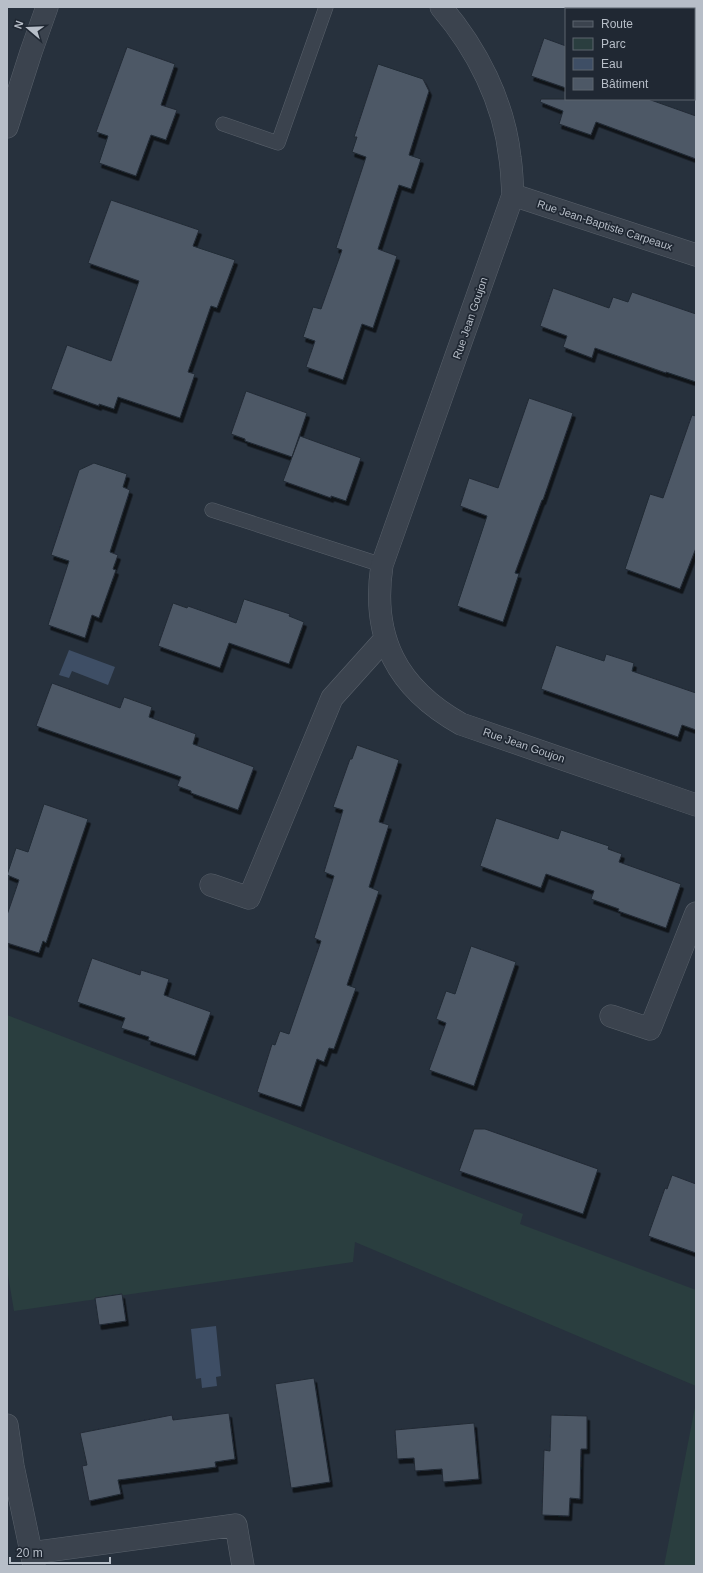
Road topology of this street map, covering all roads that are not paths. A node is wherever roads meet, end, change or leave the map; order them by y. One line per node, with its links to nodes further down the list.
1 (47, 7): 5 (street)
2 (326, 7): 4 (lane)
3 (441, 7): 6 (street, Rue Jean Goujon)
4 (223, 124)
5 (7, 127)
6 (513, 195): 7 (street, Rue Jean-Baptiste Carpeaux); 9 (street, Rue Jean Goujon)
7 (696, 255)
8 (212, 510): 9 (lane)
9 (382, 565): 10 (street, Rue Jean Goujon)
10 (385, 639): 11 (street, Rue Jean Goujon); 12 (street)
11 (696, 804)
12 (211, 885)
13 (696, 912): 14 (street)
14 (612, 1016)
15 (7, 1425): 16 (street)
16 (33, 1560): 17 (street)
17 (243, 1566)

